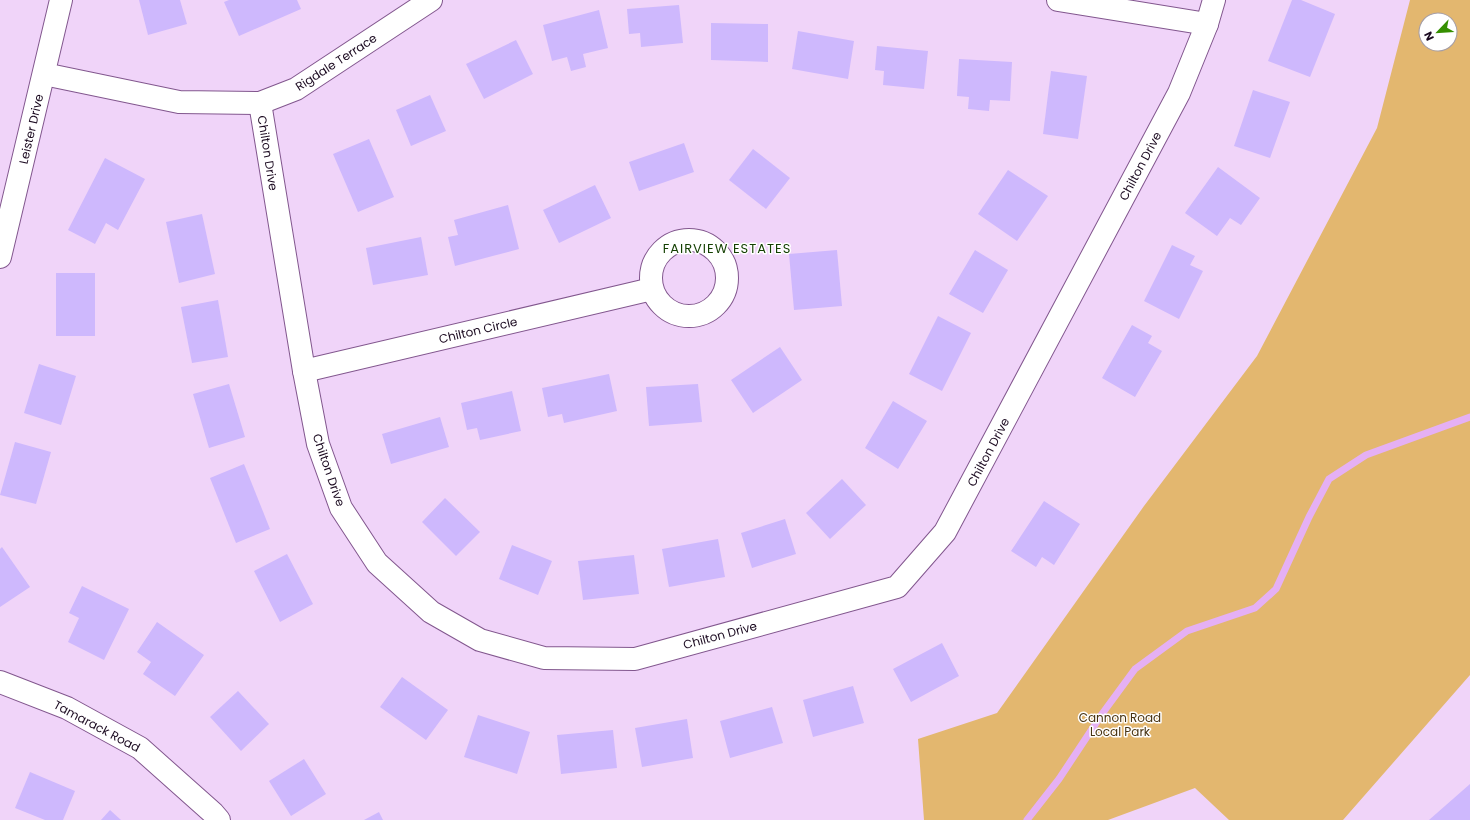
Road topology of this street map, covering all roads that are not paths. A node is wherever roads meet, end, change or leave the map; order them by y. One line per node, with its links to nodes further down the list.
1 (61, 0): 6 (street, Leister Drive)
2 (431, 0): 7 (street, Rigdale Terrace)
3 (1058, 0): 5 (street)
4 (1214, 0): 5 (street, Chilton Drive)
5 (1207, 24): 10 (street, Chilton Drive)
6 (44, 74): 7 (street, Rigdale Terrace); 8 (street, Leister Drive)
7 (260, 104): 10 (street, Chilton Drive)
8 (0, 257)
9 (652, 289): 10 (street, Chilton Circle)
10 (304, 371)
11 (0, 682): 12 (street, Tamarack Road)
12 (219, 820)

